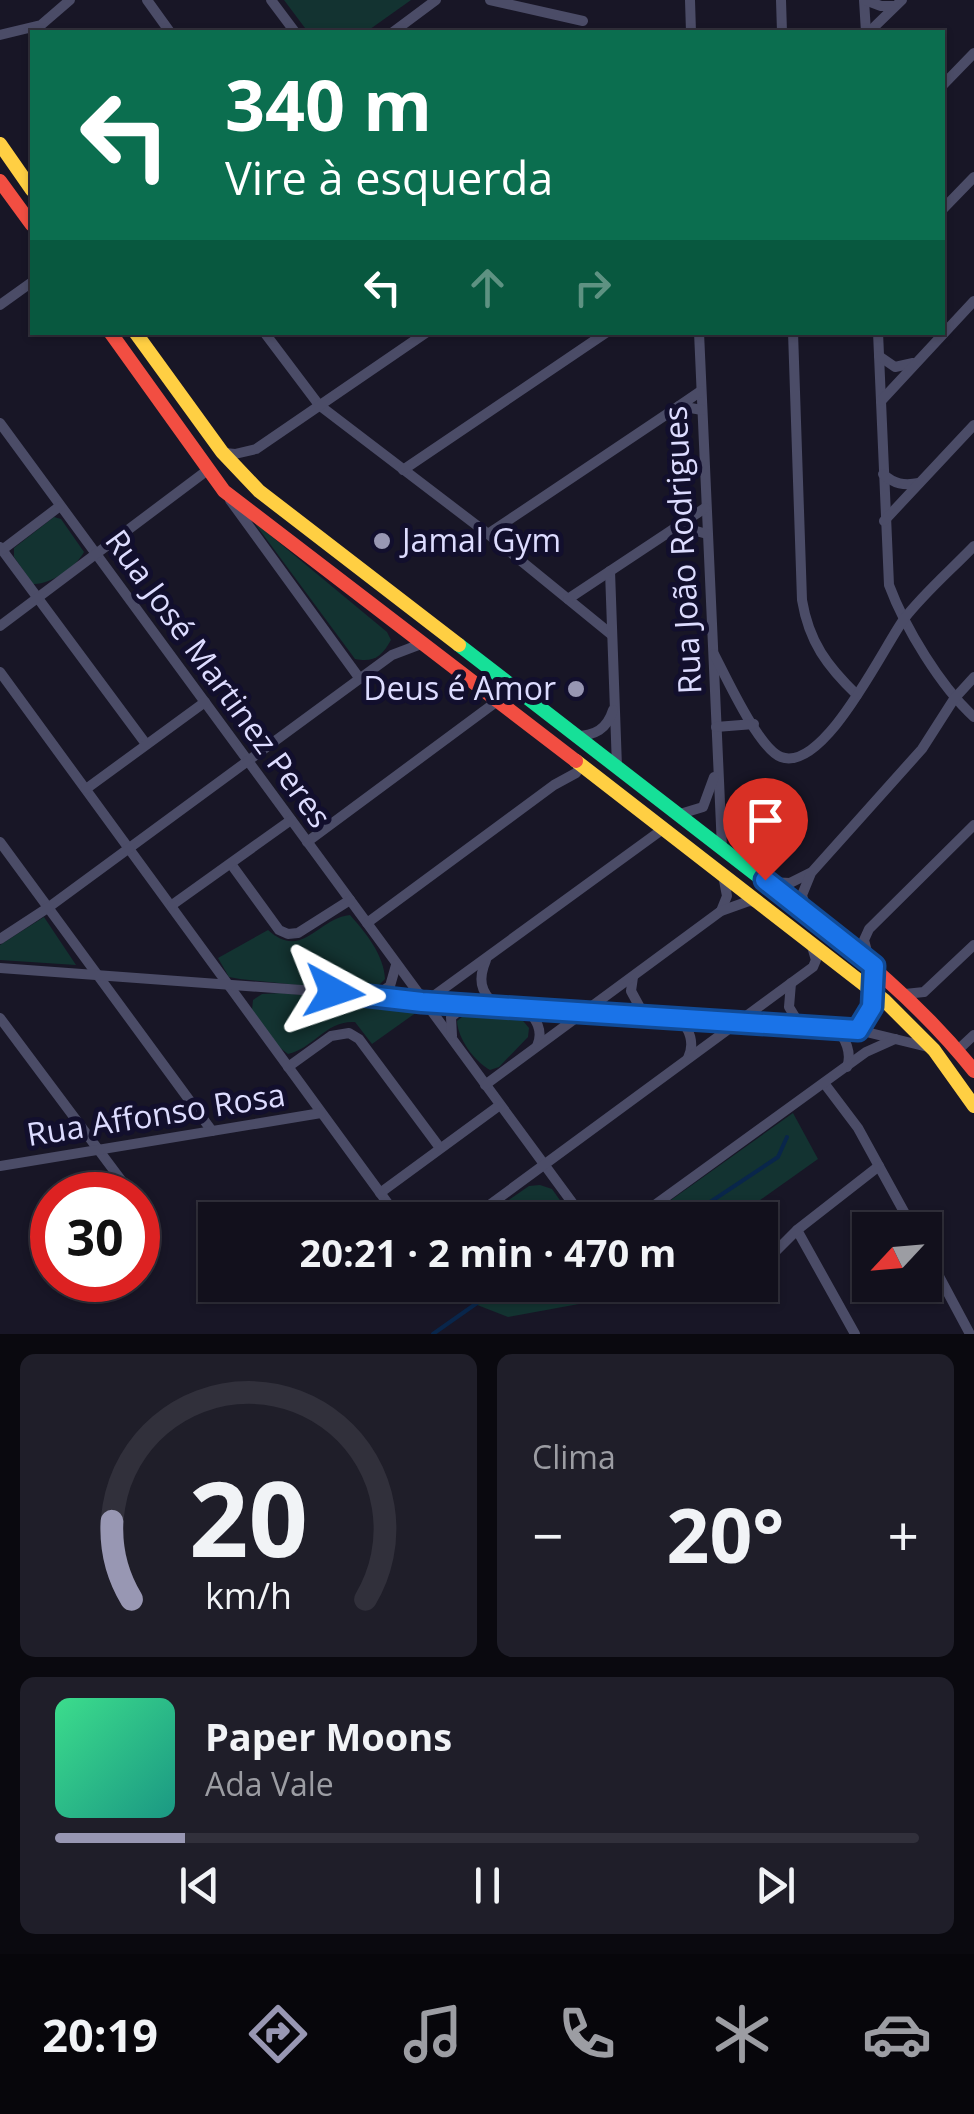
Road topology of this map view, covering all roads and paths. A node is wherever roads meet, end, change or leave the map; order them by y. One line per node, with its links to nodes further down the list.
1 (70, 0): 12 (street)
2 (147, 0): 13 (street)
3 (271, 0): 14 (street)
4 (436, 0): 11 (street)
5 (490, 0): 10 (street)
6 (690, 0): 17 (street)
7 (781, 0): 18 (street)
8 (865, 0): 9 (street); 19 (street)
9 (899, 3): 20 (street)
10 (583, 21)
11 (408, 22): 15 (street); 16 (street)
12 (44, 29)
13 (169, 30)
14 (294, 30)
15 (396, 30)
16 (414, 30)
17 (691, 30)
18 (782, 30)
19 (868, 30)
20 (870, 30)
21 (30, 31): 22 (street)
22 (0, 35)
23 (974, 53): 24 (street)
24 (945, 83)
25 (0, 144): 28 (main road)
26 (974, 177): 29 (street)
27 (0, 180): 30 (main road)
28 (30, 187)
29 (945, 207)
30 (30, 223)
31 (30, 283): 33 (street)
32 (974, 301): 34 (street)
33 (0, 305)
34 (945, 332)
35 (112, 335): 55 (main road)
36 (137, 335): 54 (main road)
37 (266, 335): 48 (street)
38 (423, 335): 48 (street)
39 (603, 335): 56 (street)
40 (699, 335): 46 (street, Rua João Rodrigues)
41 (793, 335): 84 (street)
42 (878, 335): 44 (street)
43 (942, 335): 45 (street)
44 (879, 356): 45 (street); 47 (street)
45 (918, 360): 47 (street)
46 (701, 391): 49 (street); 50 (street, Rua João Rodrigues)
47 (880, 402): 57 (street)
48 (319, 405): 53 (street); 56 (street)
49 (678, 406): 50 (street); 65 (street)
50 (702, 410): 62 (street, Rua João Rodrigues)
51 (0, 424): 61 (street, Rua José Martinez Peres)
52 (974, 425): 59 (street)
53 (256, 449): 54 (street); 58 (street)
54 (222, 452): 58 (main road)
55 (209, 469): 60 (main road); 69 (street)
56 (403, 470): 65 (street)
57 (883, 474): 59 (street); 63 (street)
58 (246, 479): 72 (main road)
59 (920, 482): 63 (street)
60 (224, 490): 76 (main road); 83 (street)
61 (60, 506): 68 (street); 69 (street, Rua José Martinez Peres)
62 (705, 508): 64 (street); 66 (street, Rua João Rodrigues)
63 (884, 521): 74 (street)
64 (678, 526): 66 (street); 70 (street)
65 (488, 534): 73 (street)
66 (706, 534): 79 (street, Rua João Rodrigues)
67 (974, 546): 74 (street)
68 (1, 548): 71 (street)
69 (96, 555): 71 (street); 86 (street, Rua José Martinez Peres)
70 (610, 572): 73 (street); 77 (street)
71 (38, 598): 75 (street); 93 (street)
72 (396, 598): 76 (main road); 92 (main road)
73 (568, 599): 77 (street)
74 (905, 618): 84 (street); 85 (street)
75 (0, 626)
76 (403, 630): 78 (main road); 80 (street)
77 (612, 635): 88 (street)
78 (421, 644): 80 (street); 87 (main road)
79 (712, 652): 90 (street); 91 (street, Rua João Rodrigues)
80 (392, 655): 83 (street)
81 (0, 672): 101 (street)
82 (974, 677): 85 (street)
83 (360, 678): 95 (street)
84 (857, 695): 90 (street)
85 (954, 699): 89 (street); 111 (street)
86 (204, 702): 93 (street); 95 (street, Rua José Martinez Peres)
87 (496, 702): 94 (main road); 107 (street)
88 (615, 704): 92 (street); 97 (street)
89 (974, 718)
90 (754, 724): 91 (street)
91 (716, 727): 98 (street, Rua João Rodrigues)
92 (579, 739): 96 (main road); 97 (main road)
93 (146, 744): 101 (street)
94 (563, 753): 96 (main road); 100 (street)
95 (248, 762): 103 (street, Rua José Martinez Peres); 108 (street)
96 (580, 766): 99 (main road); 100 (street)
97 (617, 766): 102 (main road)
98 (717, 766): 102 (street, Rua João Rodrigues); 109 (street, Rua João Rodrigues)
99 (593, 777): 100 (street); 105 (main road)
100 (560, 782): 120 (street)
101 (86, 789): 108 (street)
102 (680, 814): 109 (main road)
103 (292, 820): 107 (street, Rua José Martinez Peres); 110 (street)
104 (974, 825): 127 (street)
105 (663, 829): 112 (main road); 113 (main road); 124 (street)
106 (0, 842): 117 (street)
107 (307, 842): 114 (street, Rua José Martinez Peres)
108 (129, 848): 116 (street); 117 (street)
109 (722, 848): 113 (main road)
110 (231, 864): 114 (street); 116 (street)
111 (811, 873): 113 (street); 119 (street)
112 (722, 875): 115 (main road); 118 (street)
113 (766, 881): 119 (main road)
114 (350, 900): 120 (street, Rua José Martinez Peres)
115 (757, 902): 118 (street); 122 (main road)
116 (172, 906): 125 (street)
117 (49, 907): 121 (street); 129 (street)
118 (721, 911): 130 (street)
119 (808, 915): 127 (main road)
120 (366, 923): 126 (street, Rua José Martinez Peres)
121 (0, 939)
122 (810, 942): 133 (street); 135 (main road)
123 (974, 945): 134 (street)
124 (487, 959): 138 (street); 140 (street)
125 (210, 962): 131 (street); 132 (street)
126 (396, 964): 137 (street); 138 (street, Rua José Martinez Peres)
127 (872, 964): 135 (main road); 136 (main road)
128 (2, 968): 129 (street)
129 (97, 973): 131 (street); 166 (street)
130 (633, 976): 142 (street); 143 (street)
131 (199, 982): 132 (street)
132 (226, 984): 137 (street); 158 (street)
133 (792, 984): 147 (street); 148 (street)
134 (935, 984): 136 (street); 144 (street)
135 (874, 992): 150 (street); 155 (main road)
136 (904, 994): 144 (main road)
137 (370, 995): 138 (street)
138 (422, 1002): 139 (street); 153 (street, Rua José Martinez Peres)
139 (467, 1004): 140 (street); 153 (street)
140 (495, 1005): 141 (street)
141 (525, 1008): 142 (street); 154 (street)
142 (586, 1011): 143 (street); 154 (street)
143 (644, 1015): 146 (street)
144 (928, 1017): 156 (main road)
145 (0, 1018): 168 (street)
146 (679, 1018): 147 (street); 157 (street)
147 (739, 1022): 148 (street); 157 (street)
148 (800, 1026): 149 (street)
149 (834, 1028): 150 (street); 159 (street)
150 (858, 1030): 152 (street)
151 (974, 1035): 156 (street)
152 (898, 1038): 155 (street); 159 (street)
153 (454, 1041): 162 (street, Rua José Martinez Peres)
154 (537, 1046): 162 (street)
155 (933, 1048): 164 (main road)
156 (958, 1049): 160 (main road)
157 (686, 1060): 170 (street)
158 (288, 1067): 165 (street); 167 (street)
159 (846, 1068): 161 (street)
160 (974, 1071)
161 (824, 1084): 171 (street); 177 (street)
162 (485, 1085): 163 (street, Rua José Martinez Peres)
163 (500, 1105): 167 (street); 170 (street, Rua José Martinez Peres)
164 (974, 1106)
165 (321, 1113): 166 (street, Rua Affonso Rosa); 173 (street)
166 (212, 1131): 168 (street, Rua Affonso Rosa)
167 (440, 1148): 173 (street)
168 (98, 1152): 169 (street, Rua Affonso Rosa); 172 (street)
169 (0, 1166)
170 (546, 1166): 175 (street); 176 (street, Rua José Martinez Peres)
171 (879, 1166): 178 (street); 179 (street)
172 (114, 1172)
173 (380, 1193): 174 (street)
174 (387, 1202)
175 (495, 1202)
176 (572, 1202)
177 (659, 1202)
178 (904, 1212)
179 (797, 1230): 180 (street); 182 (street)
180 (778, 1248)
181 (942, 1282): 183 (street)
182 (855, 1334)
183 (970, 1334)

